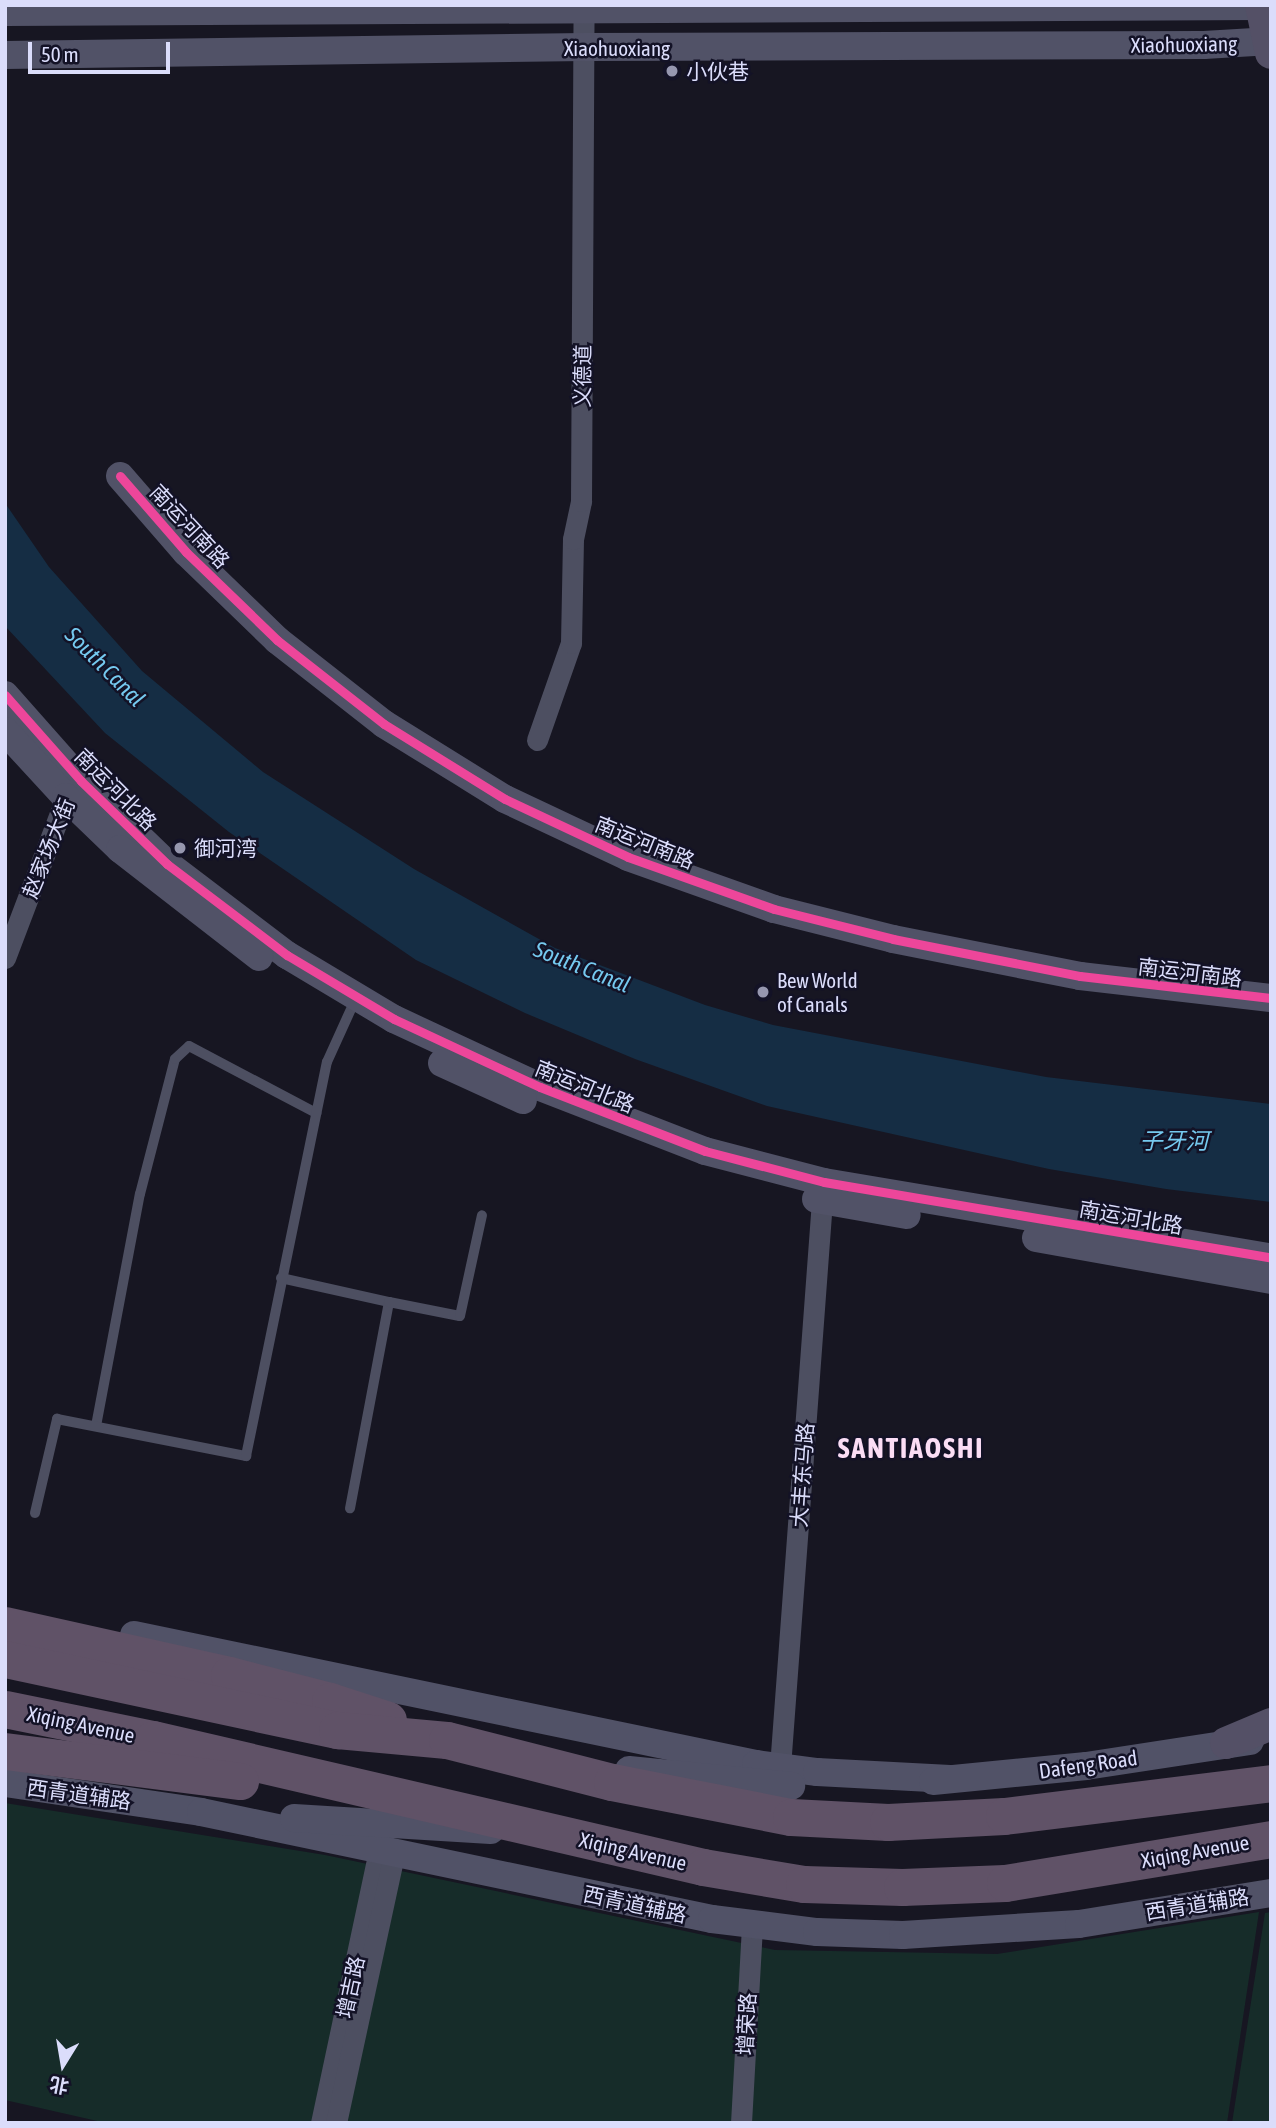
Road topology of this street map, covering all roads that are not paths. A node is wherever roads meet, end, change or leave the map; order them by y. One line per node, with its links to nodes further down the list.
1 (1261, 5): 2 (street, Xiaohuoxiang); 3 (street, Xiaohuoxiang); 5 (main road)
2 (584, 8): 4 (street, Xiaohuoxiang); 6 (street, 义德道)
3 (1271, 8)
4 (5, 12)
5 (1270, 45): 6 (street, Xiaohuoxiang)
6 (585, 47): 7 (street, Xiaohuoxiang); 11 (street, 义德道)
7 (5, 55)
8 (120, 476): 14 (street, 南运河南路)
9 (5, 695): 12 (street, 南运河北路)
10 (5, 731): 12 (street, 南运河北路)
11 (537, 740)
12 (73, 789): 13 (street, 赵家场大街); 15 (street, 南运河北路)
13 (5, 958)
14 (1271, 998)
15 (352, 1007): 16 (lane); 17 (street, 南运河北路)
16 (316, 1113): 20 (lane); 23 (lane)
17 (823, 1191): 19 (street, 南运河北路); 21 (street, 南运河北路); 36 (street, 大丰东马路)
18 (482, 1215): 22 (lane)
19 (1271, 1258)
20 (281, 1278): 22 (lane); 23 (lane)
21 (1271, 1280)
22 (389, 1302): 24 (lane)
23 (96, 1426): 25 (lane)
24 (351, 1508)
25 (35, 1513)
26 (5, 1607): 36 (street)
27 (5, 1625): 32 (highway)
28 (5, 1659): 32 (highway)
29 (5, 1709): 40 (highway, Xiqing Avenue)
30 (1271, 1724): 33 (main road)
31 (1271, 1738): 33 (street)
32 (447, 1740): 35 (highway)
33 (1226, 1743): 37 (street, Dafeng Road)
34 (5, 1751): 40 (highway)
35 (533, 1760): 37 (street); 39 (highway)
36 (780, 1767): 37 (street)
37 (950, 1779)
38 (5, 1783): 41 (street, 西青道辅路)
39 (1271, 1783)
40 (417, 1802): 42 (highway, Xiqing Avenue)
41 (201, 1812): 42 (street); 44 (street, 西青道辅路)
42 (553, 1834): 43 (highway, Xiqing Avenue)
43 (1271, 1839)
44 (387, 1852): 46 (street, 西青道辅路); 47 (street, 增吉路); 48 (street, 增吉路)
45 (1271, 1893): 46 (street, 西青道辅路)
46 (752, 1926): 49 (street, 增荣路)
47 (321, 2123)
48 (337, 2123)
49 (741, 2123)

